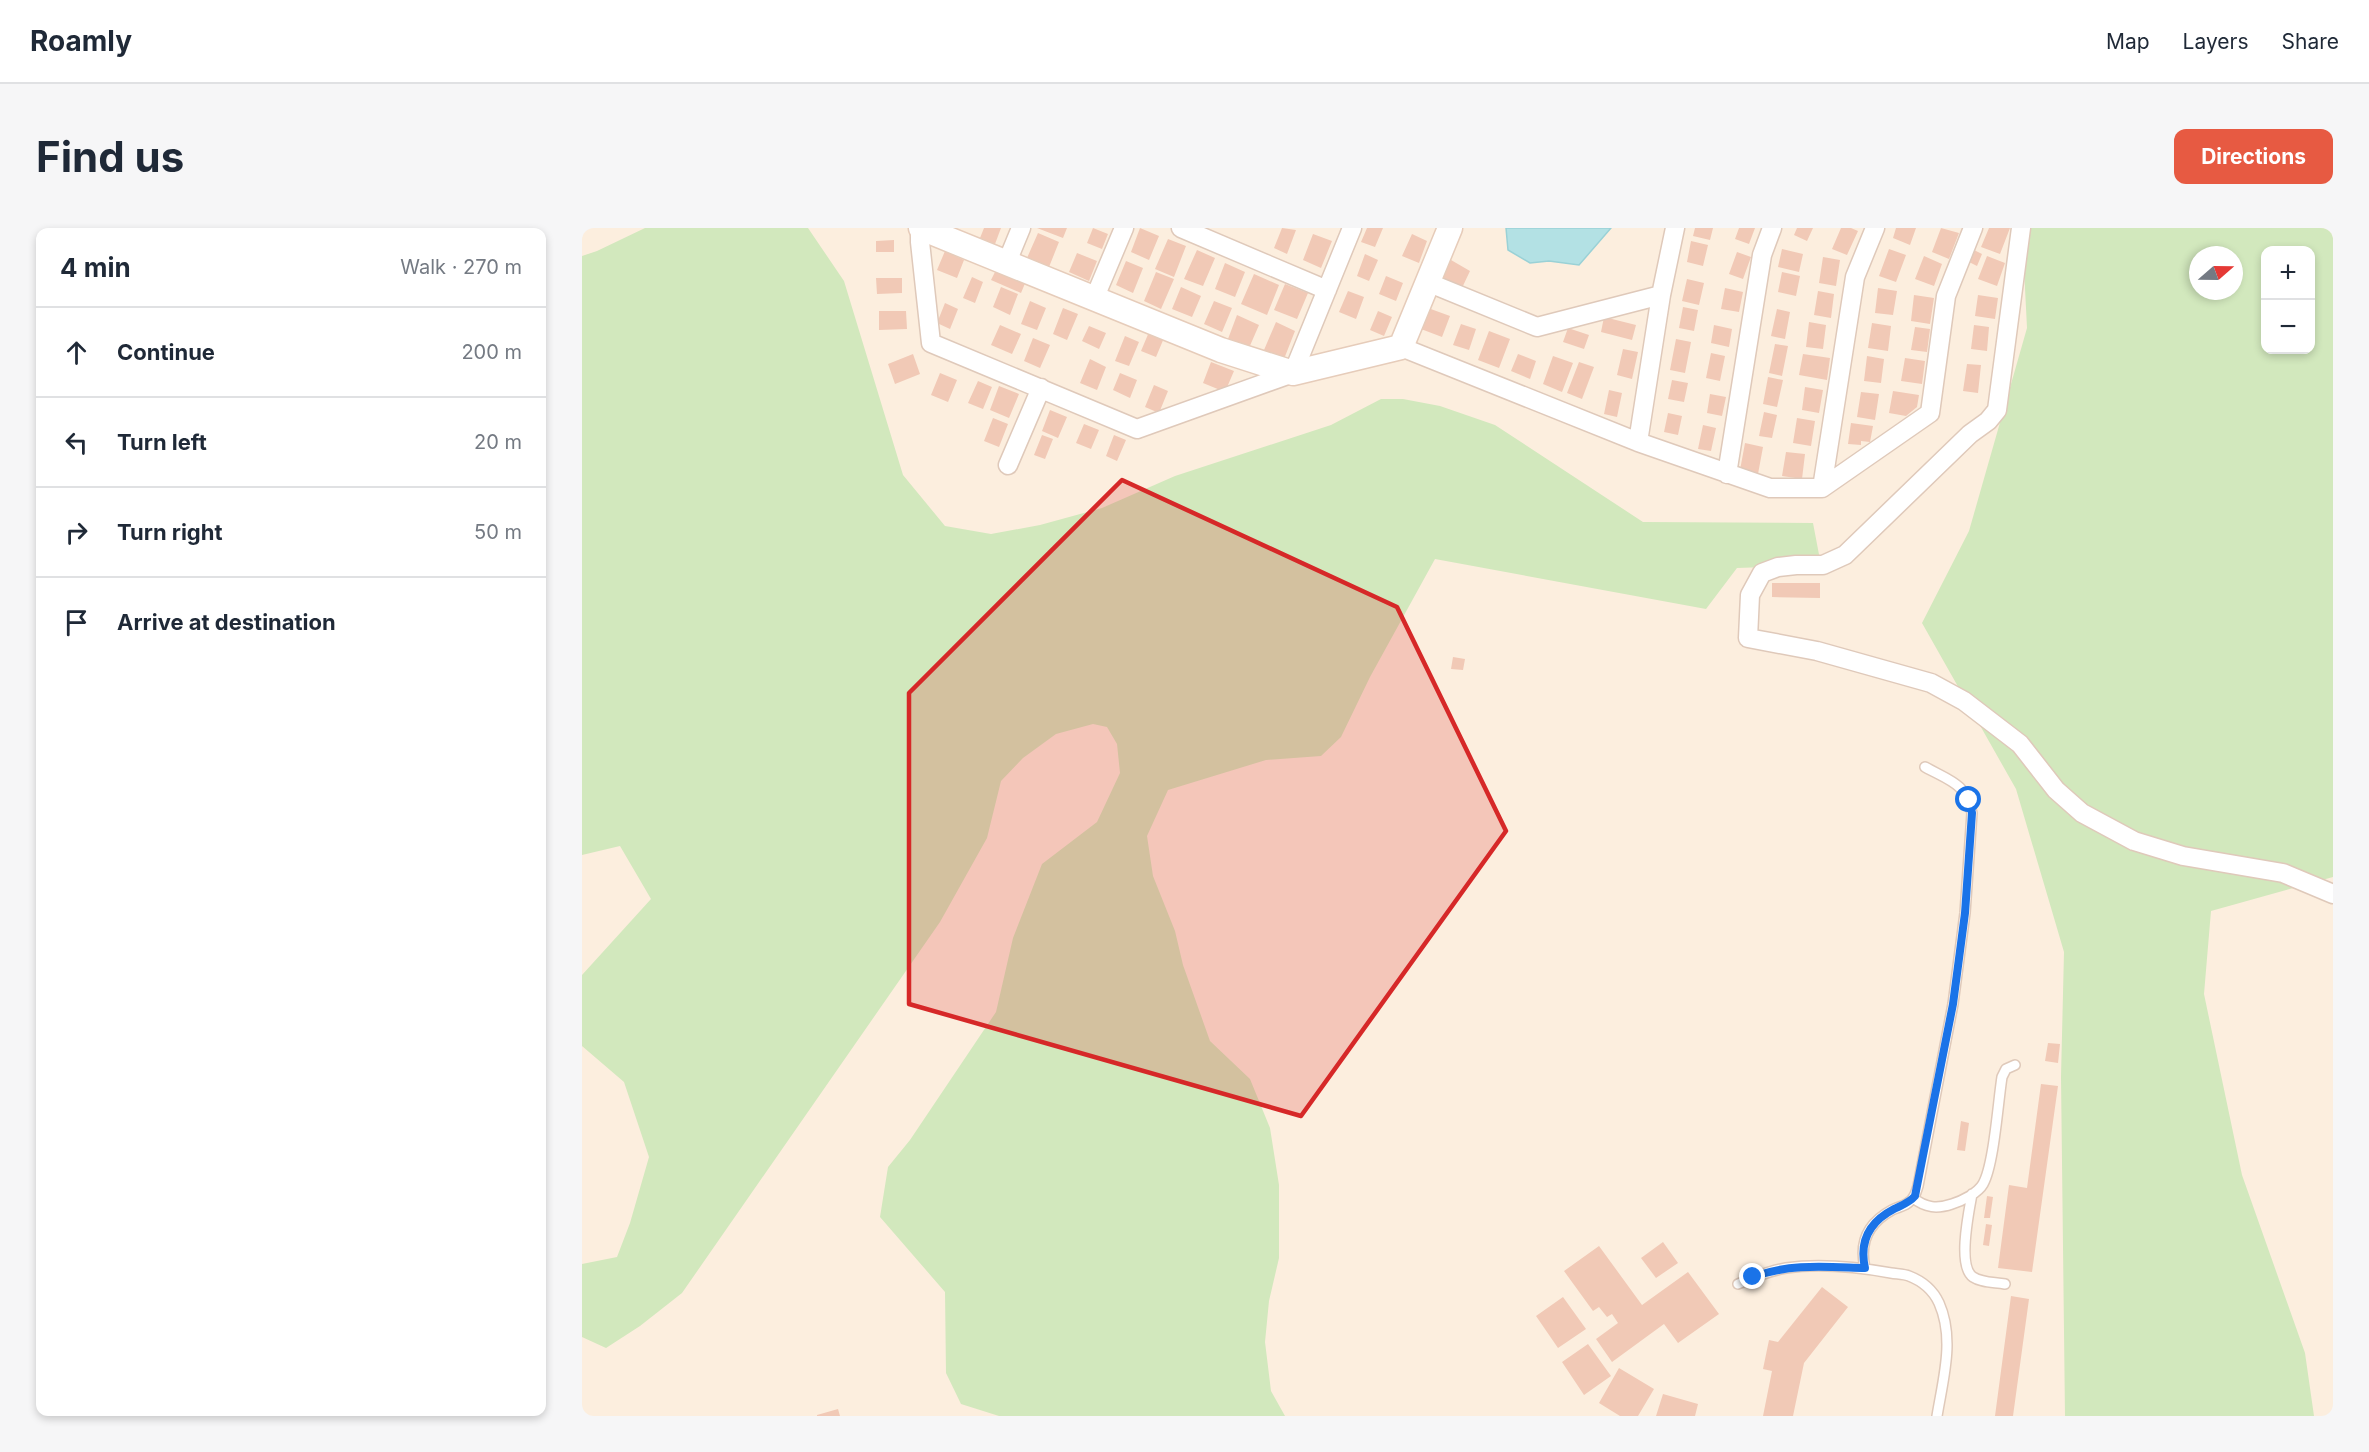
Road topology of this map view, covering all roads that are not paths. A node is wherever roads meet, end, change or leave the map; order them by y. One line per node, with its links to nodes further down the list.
1 (921, 228): 12 (street); 19 (street)
2 (1020, 228): 12 (street)
3 (1124, 228): 16 (street)
4 (1181, 228): 14 (street)
5 (1352, 228): 14 (street)
6 (1675, 228): 15 (street)
7 (1772, 228): 22 (street)
8 (1875, 228): 23 (street)
9 (1973, 228): 23 (street)
10 (2021, 228): 25 (street)
11 (1444, 230): 13 (street)
12 (1007, 262): 16 (street)
13 (1427, 282): 15 (street); 17 (street)
14 (1327, 290): 18 (street)
15 (1661, 295): 20 (street)
16 (1095, 297): 18 (street)
17 (1401, 347): 18 (street); 20 (street)
18 (1293, 373): 19 (street)
19 (1041, 388): 21 (street)
20 (1638, 442): 22 (street)
21 (1008, 465)
22 (1727, 474): 23 (street)
23 (1822, 488)
24 (1926, 767): 28 (lane)
25 (2333, 894)
26 (2015, 1065): 27 (lane)
27 (1972, 1194): 28 (lane); 31 (lane)
28 (1913, 1198): 29 (lane)
29 (1865, 1268): 30 (lane); 32 (lane)
30 (1738, 1284)
31 (2005, 1284)
32 (1937, 1416)

